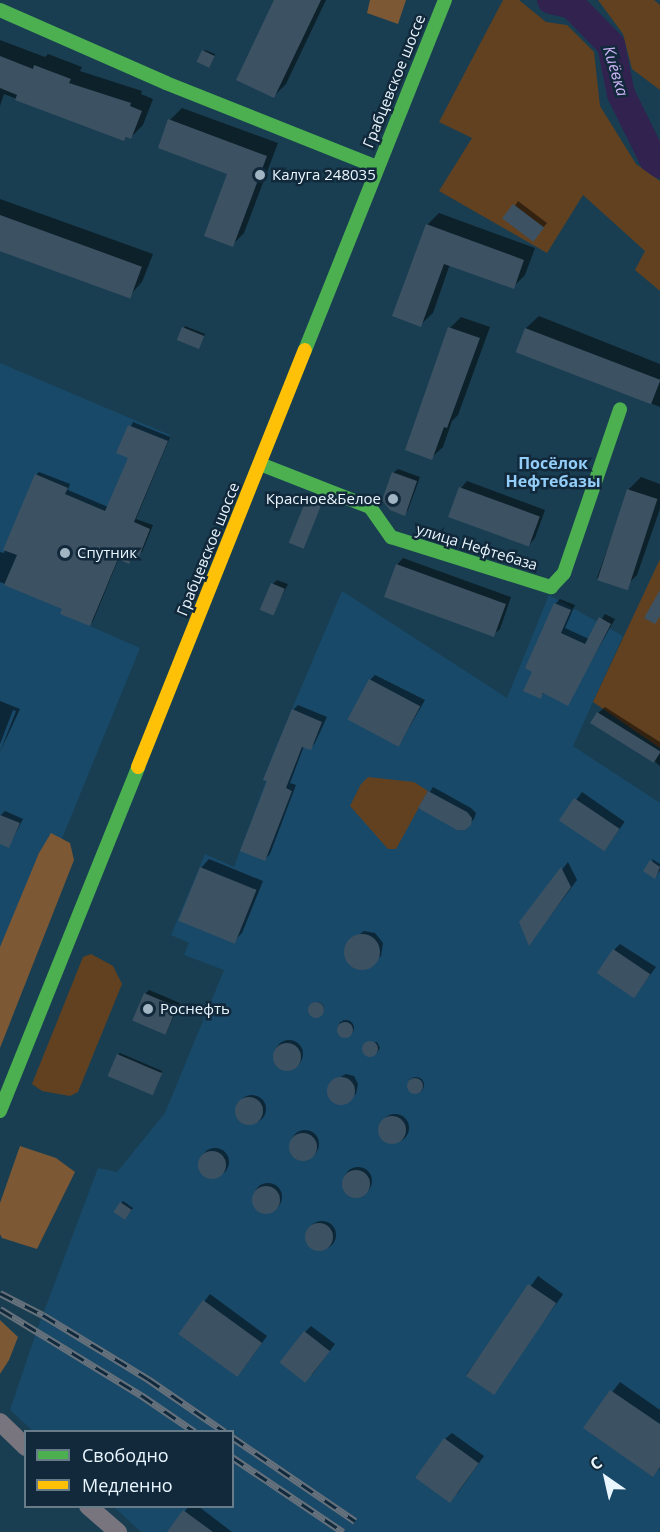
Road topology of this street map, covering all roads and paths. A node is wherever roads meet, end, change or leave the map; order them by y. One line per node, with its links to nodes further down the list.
1 (445, 0): 3 (main road, Грабцевское шоссе)
2 (0, 10): 3 (main road)
3 (377, 167): 5 (main road, Грабцевское шоссе)
4 (620, 409): 5 (main road, улица Нефтебаза)
5 (260, 464): 6 (main road, Грабцевское шоссе)
6 (0, 1111)
7 (0, 1422): 8 (street)
8 (24, 1445)
9 (90, 1508): 10 (street)
10 (118, 1532)

